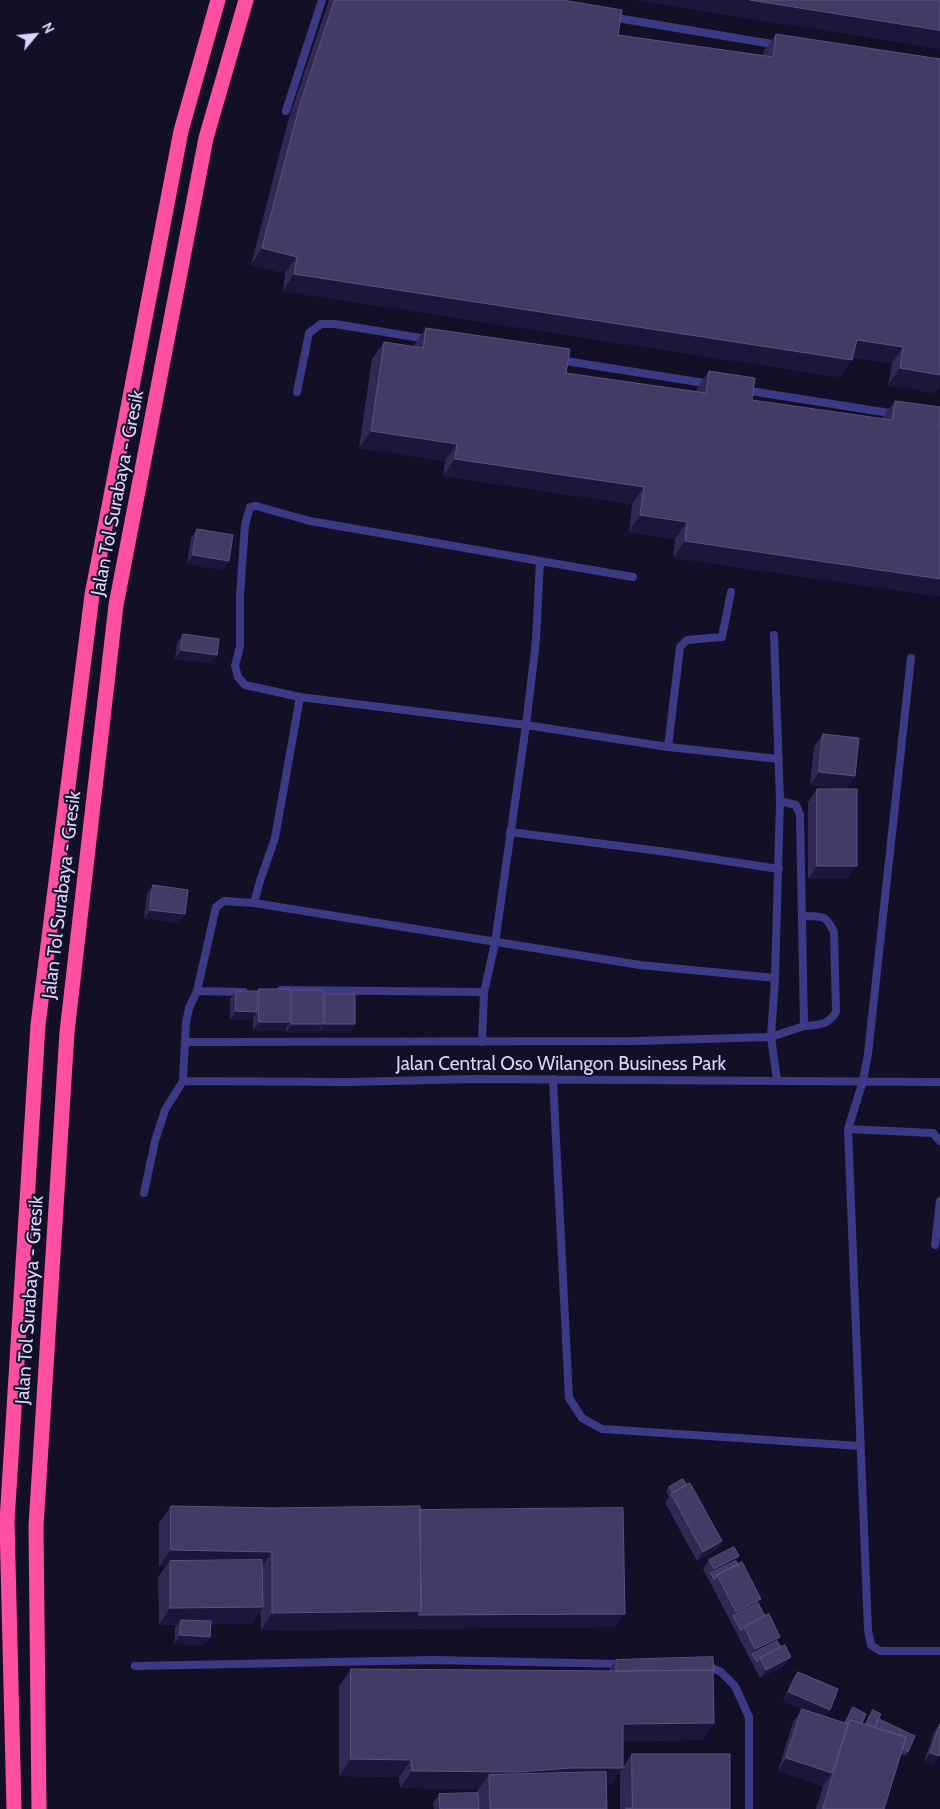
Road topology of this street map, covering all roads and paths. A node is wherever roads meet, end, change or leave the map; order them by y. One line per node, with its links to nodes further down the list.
1 (218, 0): 52 (highway, Jalan Tol Surabaya - Gresik)
2 (246, 0): 53 (highway, Jalan Tol Surabaya - Gresik)
3 (322, 0): 6 (lane)
4 (605, 16): 5 (lane)
5 (782, 45)
6 (286, 111)
7 (433, 340): 11 (lane)
8 (550, 359): 9 (lane)
9 (716, 385)
10 (735, 388): 12 (lane)
11 (298, 392)
12 (901, 415)
13 (540, 561): 14 (lane); 18 (lane); 19 (lane)
14 (633, 577)
15 (731, 592): 20 (lane)
16 (774, 635): 21 (lane)
17 (911, 658): 40 (lane)
18 (300, 696): 19 (lane); 25 (lane)
19 (526, 725): 20 (lane); 23 (lane)
20 (668, 747): 21 (lane)
21 (779, 759): 22 (lane)
22 (780, 801): 24 (lane); 26 (lane)
23 (510, 832): 24 (lane); 27 (lane)
24 (779, 868): 28 (lane)
25 (254, 903): 27 (lane); 30 (lane)
26 (803, 916): 33 (lane); 33 (lane)
27 (494, 942): 28 (lane); 32 (lane)
28 (775, 978): 34 (lane)
29 (274, 990): 32 (lane)
30 (196, 991): 31 (lane); 35 (lane)
31 (250, 992)
32 (484, 992): 36 (lane)
33 (804, 1026): 34 (lane)
34 (771, 1037): 36 (lane); 38 (lane)
35 (185, 1042): 36 (lane); 39 (lane)
36 (482, 1042)
37 (553, 1079): 38 (lane, Jalan Central Oso Wilangon Business Park); 39 (lane, Jalan Central Oso Wilangon Business Park); 47 (lane)
38 (777, 1080): 40 (lane, Jalan Central Oso Wilangon Business Park)
39 (183, 1081): 44 (lane)
40 (863, 1081): 41 (lane, Jalan Central Oso Wilangon Business Park); 42 (lane)
41 (940, 1082)
42 (848, 1129): 43 (lane); 47 (lane)
43 (940, 1141)
44 (144, 1193)
45 (940, 1202): 46 (lane)
46 (935, 1245)
47 (860, 1446): 48 (lane)
48 (940, 1651)
49 (634, 1664): 51 (lane)
50 (694, 1665): 54 (lane)
51 (135, 1666)
52 (14, 1809)
53 (39, 1809)
54 (749, 1809)

